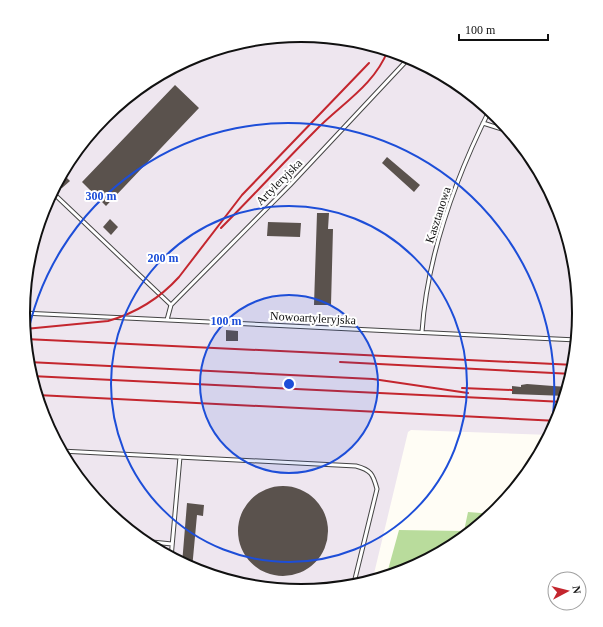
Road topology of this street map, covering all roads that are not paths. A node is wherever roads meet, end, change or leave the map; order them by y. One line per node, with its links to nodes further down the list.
1 (405, 63): 6 (lane, Artyleryjska)
2 (487, 115): 3 (lane, Kasztanowa)
3 (483, 123): 4 (lane); 9 (lane, Kasztanowa)
4 (500, 128)
5 (57, 196): 6 (lane)
6 (171, 305): 8 (lane, Artyleryjska)
7 (30, 313): 8 (lane, Nowoartyleryjska)
8 (167, 320): 9 (lane, Nowoartyleryjska)
9 (422, 332): 10 (lane, Nowoartyleryjska)
10 (572, 340)
11 (68, 451): 12 (lane)
12 (180, 457): 14 (lane); 16 (lane)
13 (156, 542): 14 (lane)
14 (172, 544): 15 (lane)
15 (171, 552)
16 (355, 580)

